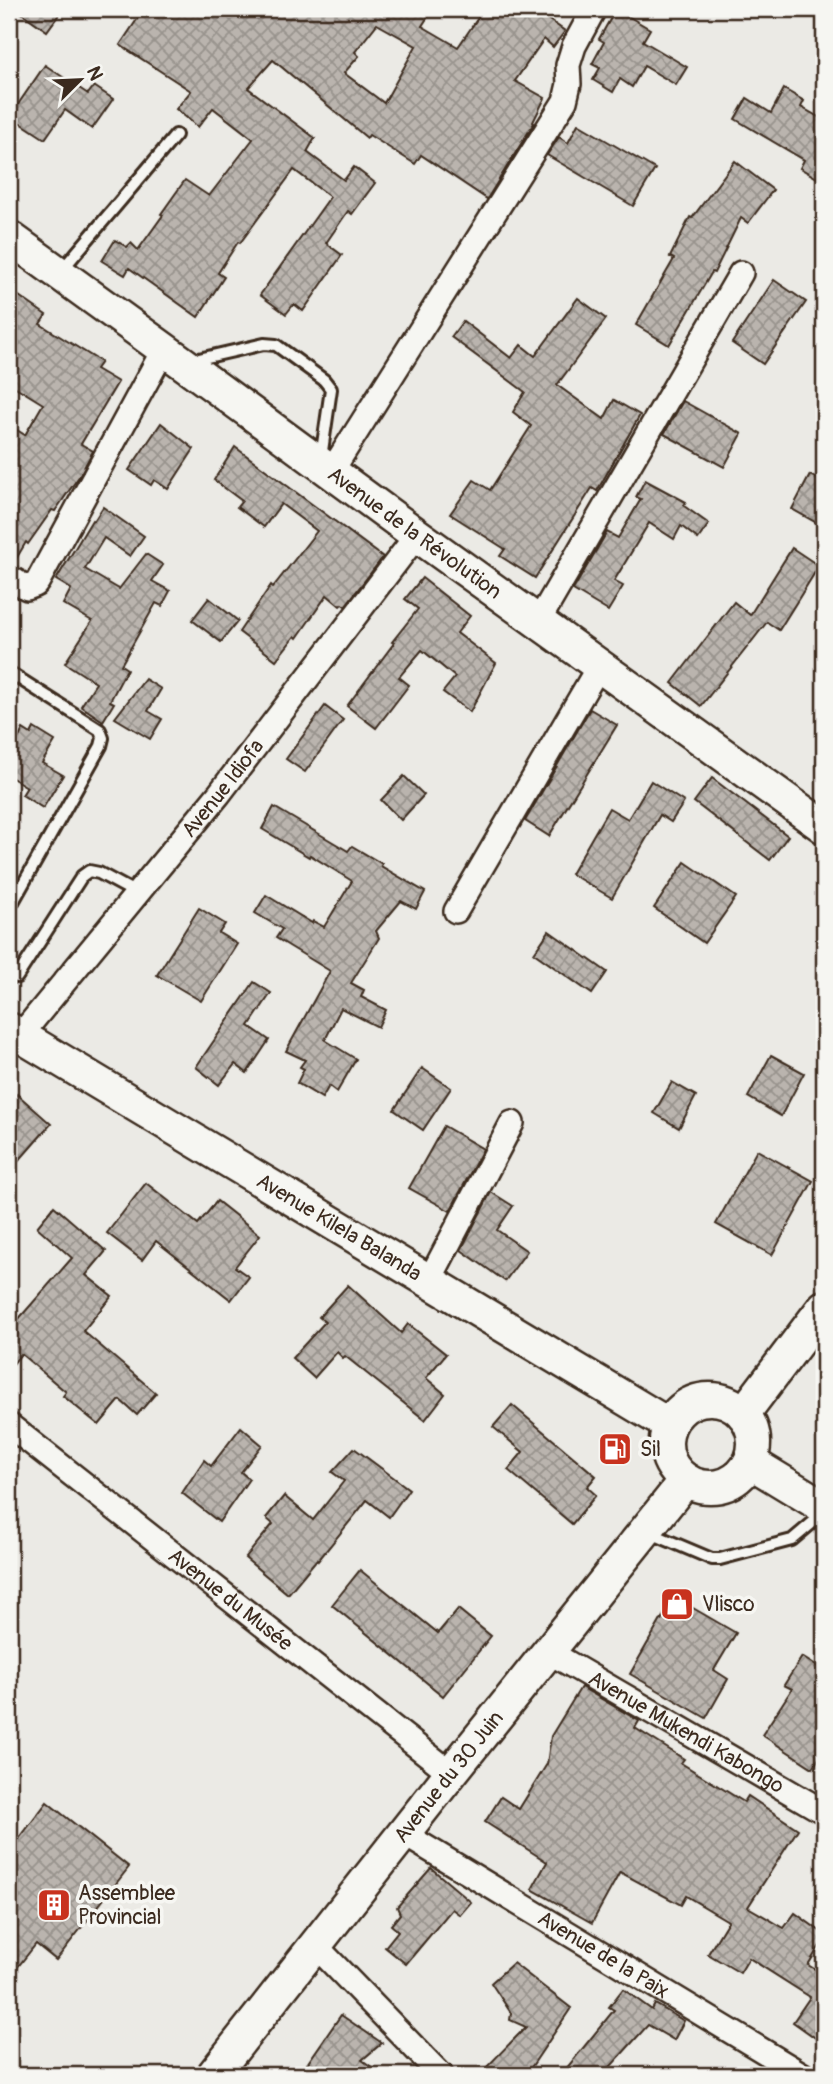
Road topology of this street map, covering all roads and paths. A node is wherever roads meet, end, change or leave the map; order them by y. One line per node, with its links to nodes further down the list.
1 (594, 9): 7 (street)
2 (176, 135): 5 (lane)
3 (9, 237): 5 (street, Avenue de la Révolution)
4 (740, 273): 10 (street)
5 (60, 274): 6 (street, Avenue de la Révolution)
6 (174, 356): 7 (street, Avenue de la Révolution); 7 (lane); 9 (street)
7 (326, 468): 8 (street, Avenue de la Révolution)
8 (417, 535): 10 (street, Avenue de la Révolution); 14 (street, Avenue Idiofa)
9 (9, 577)
10 (538, 622): 11 (street, Avenue de la Révolution)
11 (599, 666): 13 (street, Avenue de la Révolution); 16 (street)
12 (12, 674): 15 (lane)
13 (824, 827)
14 (138, 894): 17 (lane); 18 (street, Avenue Idiofa)
15 (9, 909)
16 (456, 911)
17 (17, 977)
18 (15, 1033): 20 (street, Avenue Kilela Balanda)
19 (512, 1123): 20 (street)
20 (429, 1281): 23 (street, Avenue Kilela Balanda)
21 (824, 1307): 22 (street)
22 (743, 1414): 23 (street); 25 (street)
23 (669, 1424): 26 (street)
24 (9, 1425): 31 (street, Avenue du Musée)
25 (750, 1462): 26 (street); 27 (street)
26 (686, 1480): 29 (street, Avenue du 30 Juin)
27 (824, 1507)
28 (824, 1513): 29 (lane)
29 (645, 1531): 30 (street, Avenue du 30 Juin)
30 (549, 1652): 31 (street, Avenue du 30 Juin); 32 (street, Avenue Mukendi Kabongo)
31 (451, 1773): 33 (street, Avenue du 30 Juin)
32 (824, 1812)
33 (404, 1834): 34 (street, Avenue du 30 Juin); 35 (street, Avenue de la Paix)
34 (316, 1945): 36 (street, Avenue du 30 Juin); 37 (street)
35 (794, 2073)
36 (213, 2075)
37 (441, 2075)

